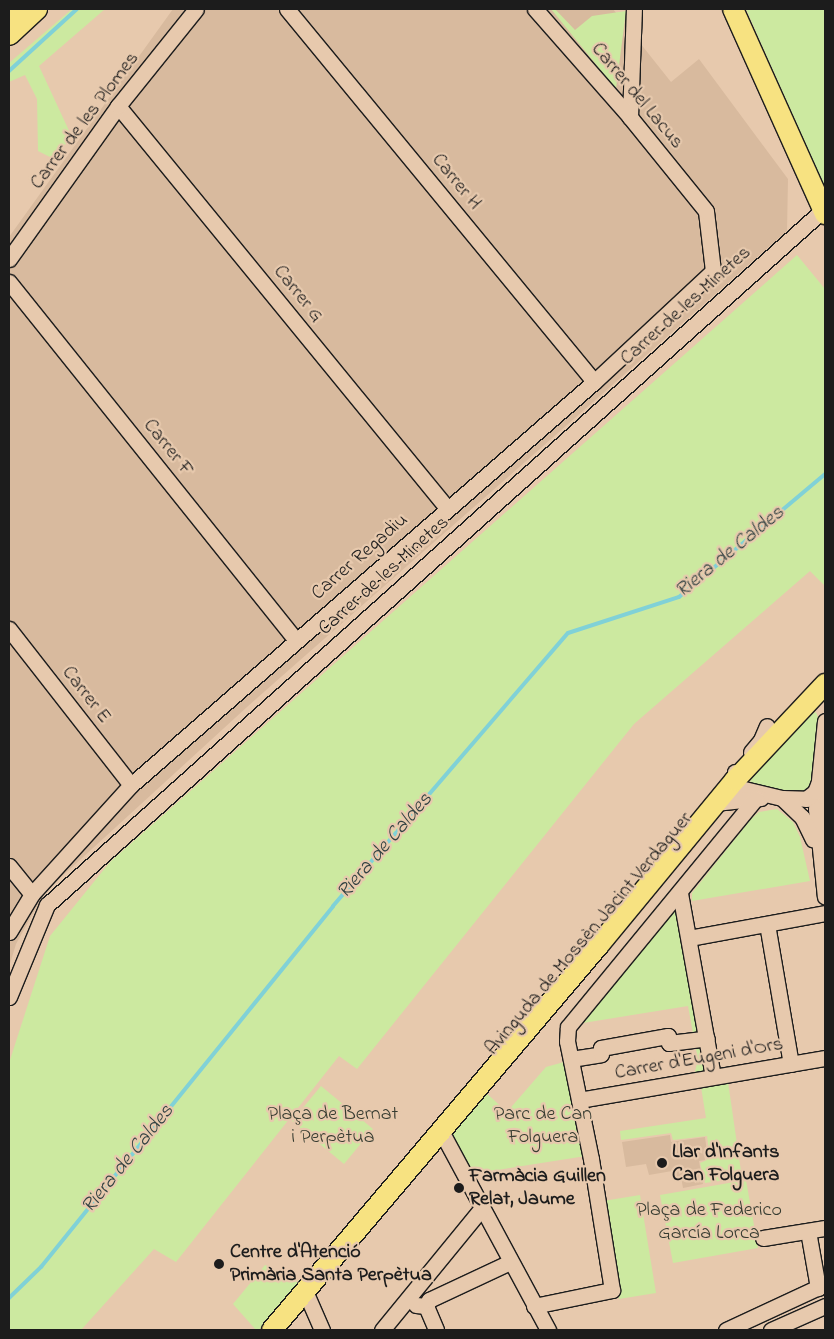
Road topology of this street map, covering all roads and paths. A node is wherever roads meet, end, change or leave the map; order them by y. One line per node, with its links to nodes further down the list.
1 (12, 9): 8 (highway)
2 (36, 9): 9 (highway)
3 (196, 9): 10 (street, Carrer de les Plomes)
4 (287, 9): 16 (street, Carrer H)
5 (535, 9): 11 (street, Carrer del Lacus)
6 (634, 9): 11 (street)
7 (733, 9): 13 (main road)
8 (9, 12)
9 (9, 34)
10 (118, 106): 14 (street, Carrer de les Plomes); 17 (street, Carrer G)
11 (630, 117): 12 (street, Carrer del Lacus)
12 (706, 211): 16 (street, Carrer Regadiu)
13 (824, 212): 41 (street, Carrer de les Minetes)
14 (9, 259)
15 (9, 282): 19 (street, Carrer F)
16 (594, 382): 17 (street, Carrer Regadiu)
17 (447, 508): 19 (street, Carrer Regadiu)
18 (9, 629): 28 (street, Carrer E)
19 (296, 640): 28 (street, Carrer Regadiu)
20 (825, 669): 22 (main road, Avinguda de Mossèn Jacint Verdaguer)
21 (825, 683): 22 (street, Avinguda de Mossèn Jacint Verdaguer); 26 (main road, Avinguda de Mossèn Jacint Verdaguer)
22 (788, 704): 24 (main road, Avinguda de Mossèn Jacint Verdaguer)
23 (825, 721): 25 (street)
24 (767, 726): 26 (street, Avinguda de Mossèn Jacint Verdaguer); 49 (main road, Avinguda de Mossèn Jacint Verdaguer)
25 (824, 734): 27 (street)
26 (735, 782): 29 (street); 31 (main road, Avinguda de Mossèn Jacint Verdaguer)
27 (818, 784): 29 (street); 32 (street)
28 (131, 785): 35 (street, Carrer Regadiu)
29 (778, 797): 30 (street, Avinguda de Mossèn Jacint Verdaguer); 32 (street)
30 (756, 798): 31 (street, Avinguda de Mossèn Jacint Verdaguer); 34 (street, Avinguda de Mossèn Jacint Verdaguer)
31 (716, 803): 48 (main road, Avinguda de Mossèn Jacint Verdaguer)
32 (819, 857): 36 (street)
33 (9, 866): 35 (street)
34 (680, 893): 40 (street); 44 (street, Avinguda de Mossèn Jacint Verdaguer)
35 (32, 894): 39 (street, Carrer Regadiu)
36 (825, 897)
37 (825, 913): 38 (street)
38 (767, 924): 40 (street); 45 (street)
39 (9, 932)
40 (689, 938): 42 (street)
41 (9, 997)
42 (706, 1038): 44 (street); 46 (street)
43 (825, 1058): 45 (street, Carrer d'Eugeni d'Ors)
44 (571, 1059): 47 (street)
45 (791, 1064): 46 (street, Carrer d'Eugeni d'Ors)
46 (714, 1076): 47 (street, Carrer d'Eugeni d'Ors)
47 (579, 1100): 58 (street)
48 (442, 1131): 49 (main road, Avinguda de Mossèn Jacint Verdaguer); 50 (street)
49 (422, 1151): 56 (main road, Avinguda de Mossèn Jacint Verdaguer)
50 (482, 1208): 54 (street); 60 (street)
51 (825, 1228): 52 (street)
52 (808, 1231): 53 (street); 55 (street)
53 (763, 1238)
54 (510, 1262): 57 (street); 58 (street)
55 (823, 1289): 66 (street); 67 (street)
56 (305, 1291): 61 (main road, Avinguda de Mossèn Jacint Verdaguer); 62 (street)
57 (426, 1306): 60 (street); 64 (street)
58 (534, 1306): 65 (street)
59 (825, 1306): 68 (street)
60 (399, 1310): 63 (street)
61 (272, 1330)
62 (322, 1330)
63 (382, 1330)
64 (436, 1330)
65 (548, 1330)
66 (726, 1330)
67 (747, 1330)
68 (771, 1330)

